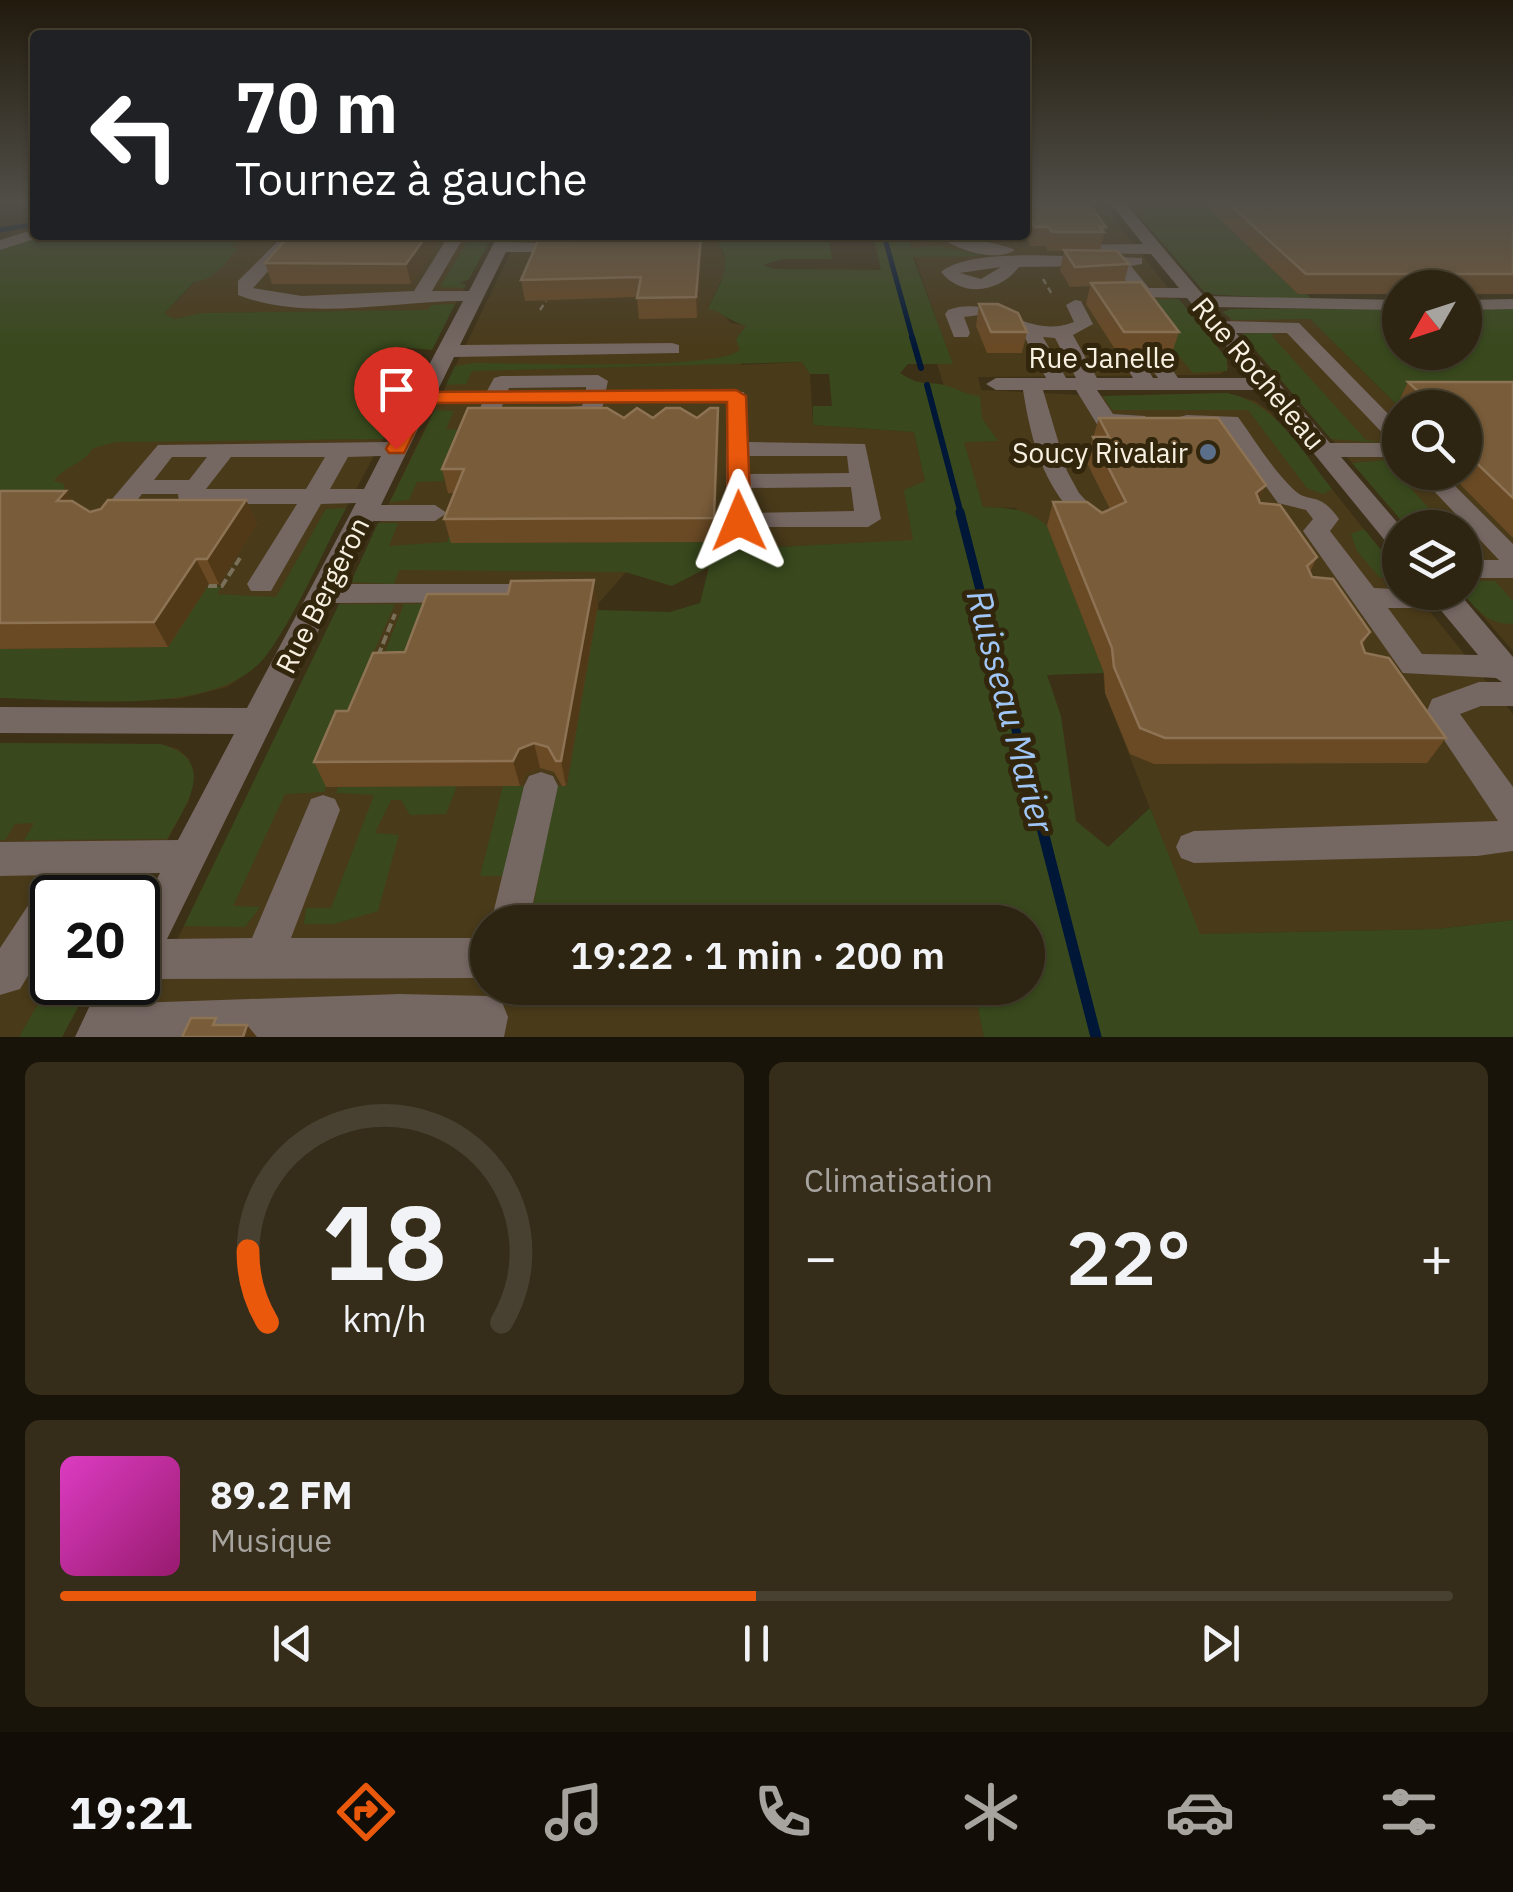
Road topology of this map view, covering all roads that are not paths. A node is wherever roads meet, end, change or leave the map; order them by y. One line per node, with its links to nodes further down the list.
1 (275, 252): 10 (street)
2 (446, 252): 10 (street)
3 (497, 252): 11 (street, Rue Bergeron)
4 (1071, 252): 6 (street)
5 (1158, 252): 6 (street, Rue Rocheleau)
6 (1161, 255): 7 (street); 14 (street, Rue Rocheleau)
7 (1119, 262): 8 (street); 9 (street)
8 (1064, 276)
9 (1144, 294): 13 (street); 14 (street)
10 (420, 296): 11 (street)
11 (474, 296): 23 (street, Rue Bergeron)
12 (1053, 296): 20 (street)
13 (1123, 296)
14 (1196, 297): 15 (street); 18 (street, Rue Rocheleau)
15 (1382, 304)
16 (1482, 304): 17 (street)
17 (1513, 304)
18 (1221, 327): 27 (street, Rue Rocheleau); 31 (street)
19 (961, 333): 21 (street)
20 (1062, 334): 21 (street); 26 (street)
21 (1030, 348): 26 (street)
22 (672, 349): 23 (street)
23 (446, 352): 30 (street, Rue Bergeron)
24 (996, 384): 25 (street, Rue Janelle)
25 (1032, 384): 26 (street, Rue Janelle); 51 (street)
26 (1077, 384): 27 (street, Rue Janelle); 47 (street)
27 (1268, 384): 36 (street, Rue Rocheleau)
28 (496, 397): 29 (street); 29 (street); 30 (street)
29 (595, 397): 33 (street)
30 (422, 398): 32 (street, Rue Bergeron)
31 (1382, 420)
32 (396, 449): 35 (street); 44 (street, Rue Bergeron)
33 (738, 449): 38 (street); 39 (street)
34 (224, 450): 35 (street); 40 (street); 41 (street)
35 (341, 450): 43 (street)
36 (1324, 450): 37 (street); 45 (street, Rue Rocheleau)
37 (1382, 450)
38 (862, 480): 39 (street); 39 (street)
39 (738, 481)
40 (196, 486): 41 (street); 43 (street)
41 (135, 487): 50 (street)
42 (1444, 490): 52 (street)
43 (314, 496): 44 (street); 55 (street)
44 (368, 505): 46 (street); 58 (street, Rue Bergeron)
45 (1375, 512): 47 (street); 49 (street, Rue Rocheleau)
46 (436, 513)
47 (1323, 516): 48 (street); 59 (street)
48 (1278, 519)
49 (1382, 520)
50 (103, 525)
51 (1096, 526)
52 (1513, 559)
53 (1482, 568): 54 (street)
54 (1513, 569)
55 (260, 584)
56 (576, 593): 58 (street)
57 (1328, 593): 59 (street)
58 (322, 594): 67 (street, Rue Bergeron)
59 (1364, 596): 60 (street); 62 (street)
60 (1382, 596)
61 (1457, 610): 63 (street)
62 (1428, 665): 63 (street); 64 (street); 65 (street)
63 (1506, 666): 65 (street)
64 (1379, 669)
65 (1466, 696): 70 (street)
66 (0, 720): 67 (street)
67 (257, 721): 73 (street, Rue Bergeron)
68 (541, 786): 77 (street)
69 (323, 810): 81 (street)
70 (1513, 815)
71 (1513, 835): 72 (street)
72 (1194, 846)
73 (188, 856): 74 (street); 78 (street, Rue Bergeron)
74 (80, 858): 75 (street); 76 (street)
75 (0, 859)
76 (69, 875)
77 (514, 905)
78 (160, 913)
79 (30, 936): 83 (street)
80 (160, 957): 81 (street)
81 (264, 958): 82 (street)
82 (470, 958)
83 (2, 978)
84 (112, 1005): 86 (street)
85 (194, 1029): 86 (street); 87 (street)
86 (99, 1031)
87 (483, 1037)

